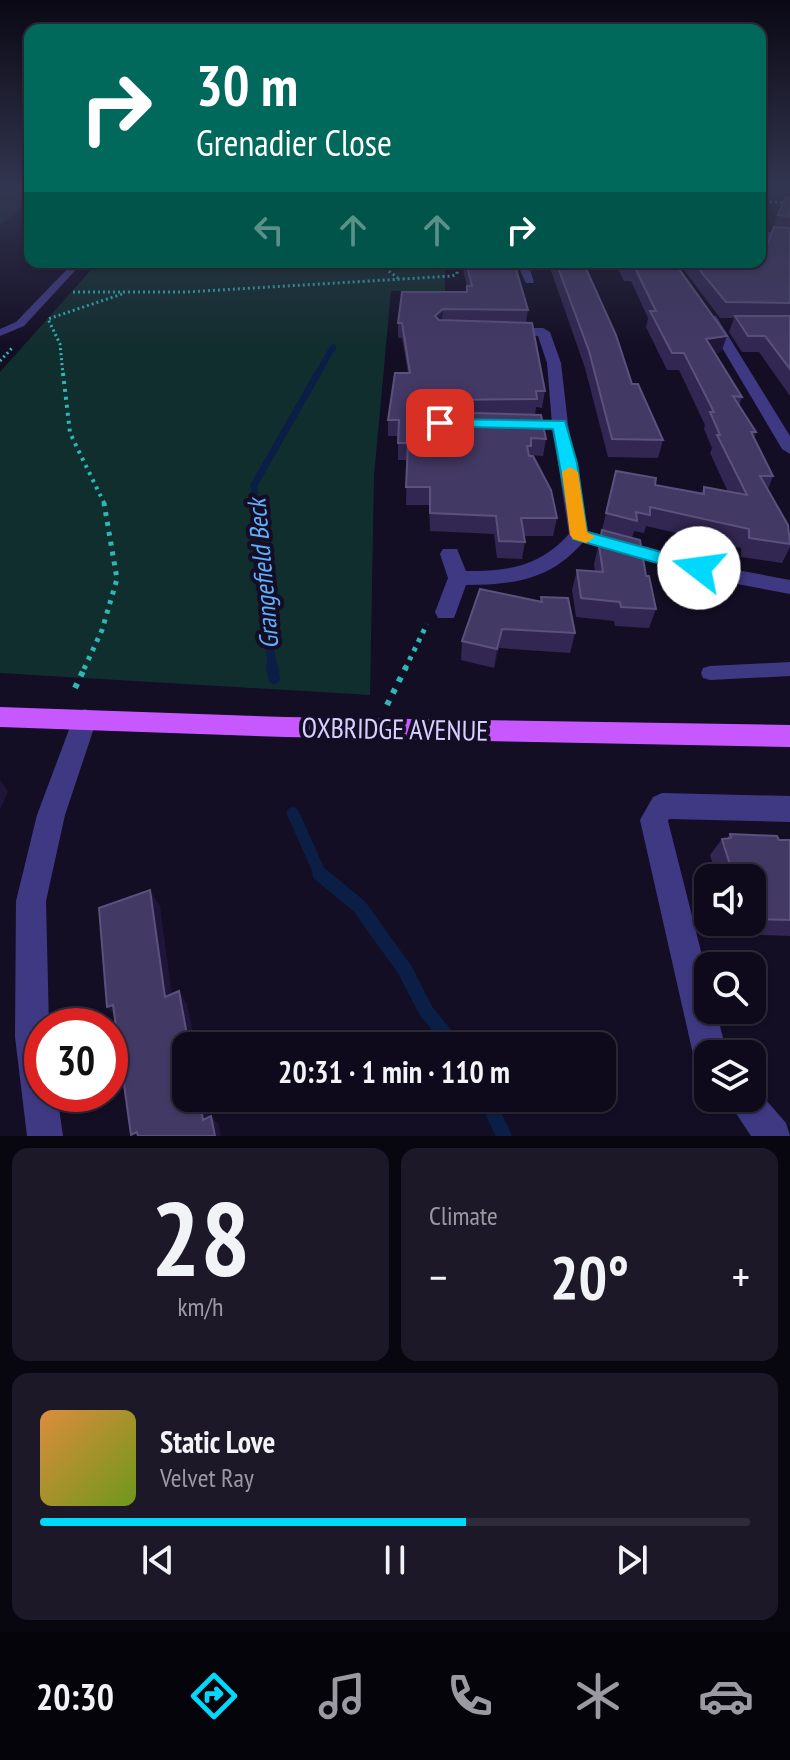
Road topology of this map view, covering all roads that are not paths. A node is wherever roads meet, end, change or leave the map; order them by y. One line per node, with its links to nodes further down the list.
1 (73, 268): 5 (lane)
2 (525, 268): 3 (street)
3 (530, 281)
4 (703, 309): 8 (street)
5 (4, 331): 7 (lane)
6 (492, 331): 9 (street)
7 (24, 334)
8 (787, 439)
9 (579, 535): 11 (street); 12 (street)
10 (450, 554): 11 (street)
11 (458, 578): 13 (street)
12 (790, 587)
13 (446, 612)
14 (790, 669): 15 (lane)
15 (710, 673)
16 (0, 717): 17 (main road, OXBRIDGE AVENUE)
17 (85, 719): 18 (main road, OXBRIDGE AVENUE); 22 (street)
18 (790, 736)
19 (790, 809): 20 (street)
20 (707, 1040)
21 (755, 1112): 23 (street)
22 (45, 1136)
23 (773, 1136)

